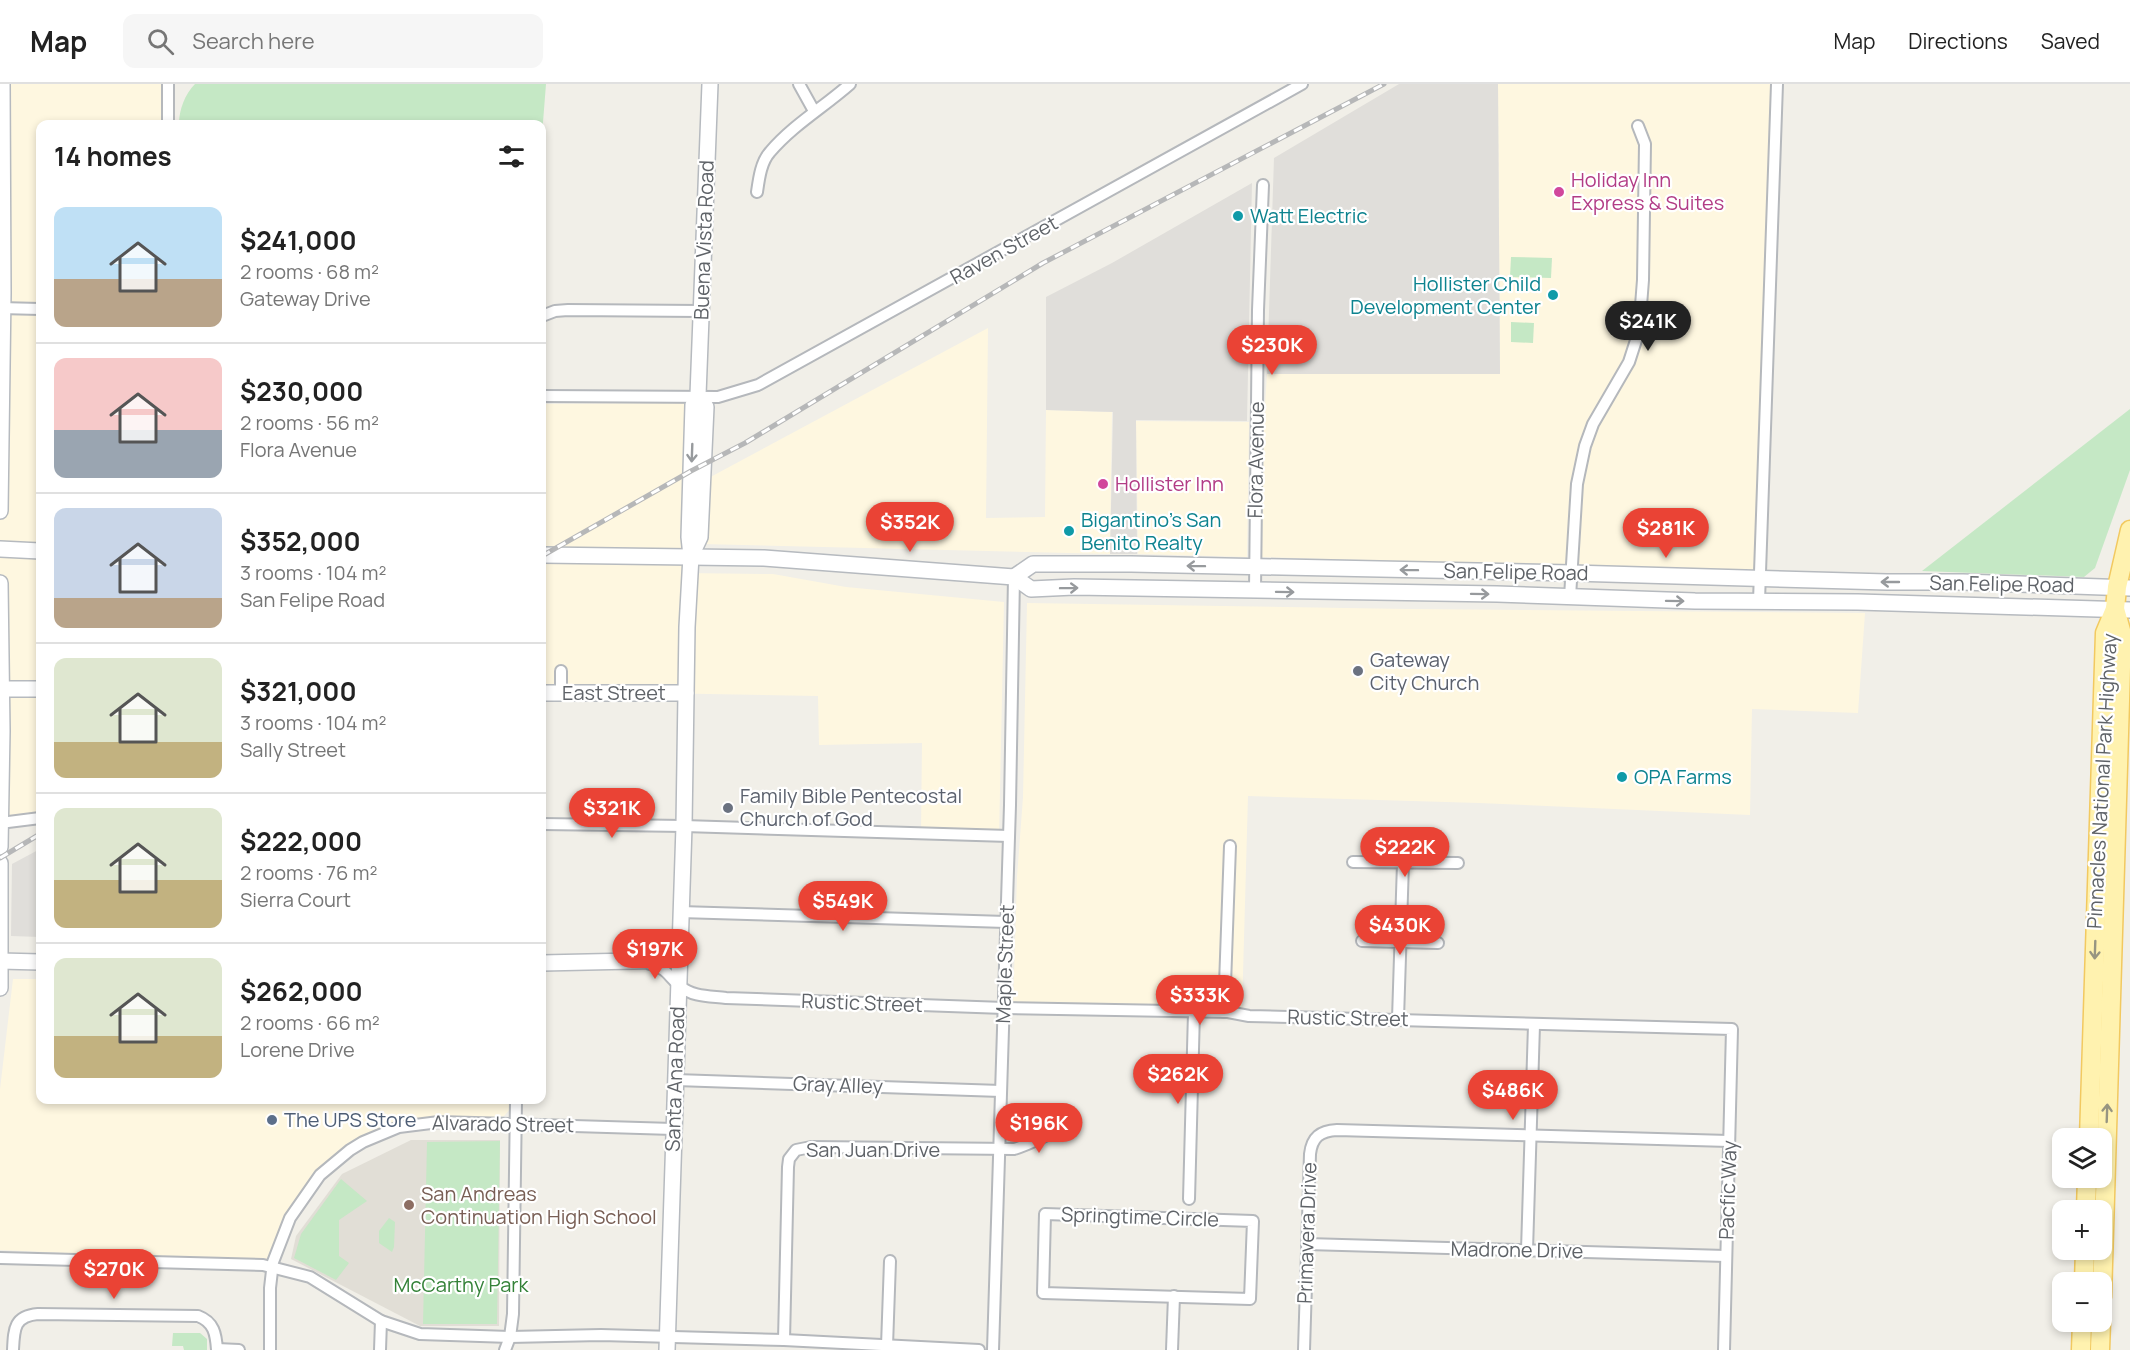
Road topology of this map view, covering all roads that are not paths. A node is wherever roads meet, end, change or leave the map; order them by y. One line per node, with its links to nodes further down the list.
1 (2, 84): 13 (main road)
2 (168, 84): 9 (street)
3 (710, 84): 15 (main road, Buena Vista Road)
4 (799, 84): 8 (street)
5 (850, 84): 8 (street)
6 (1302, 84): 17 (street, Raven Street)
7 (1777, 84): 28 (street)
8 (814, 111): 12 (street)
9 (168, 120)
10 (1638, 126): 26 (street)
11 (1263, 185): 25 (street, Flora Avenue)
12 (757, 192)
13 (1, 308): 14 (street); 19 (main road)
14 (36, 309)
15 (701, 311): 16 (street); 17 (main road, Buena Vista Road)
16 (546, 314)
17 (698, 395): 18 (street, Raven Street); 24 (main road, Buena Vista Road)
18 (546, 396)
19 (0, 512)
20 (2130, 530): 30 (main road)
21 (0, 549): 22 (main road)
22 (36, 551)
23 (546, 555): 24 (main road, San Felipe Road)
24 (691, 556): 27 (main road, San Felipe Road); 39 (main road, Santa Ana Road)
25 (1254, 567): 26 (main road, San Felipe Road, one-way to 25); 27 (main road, San Felipe Road, one-way to 27); 31 (street, Flora Avenue)
26 (1572, 573): 28 (main road, San Felipe Road); 32 (street)
27 (1014, 577): 31 (main road, San Felipe Road, one-way to 31); 45 (street, Maple Street)
28 (1759, 579): 30 (main road, San Felipe Road, one-way to 28); 33 (street)
29 (0, 583): 36 (main road)
30 (2123, 587): 34 (main road)
31 (1255, 591): 32 (main road, San Felipe Road, one-way to 32)
32 (1570, 597): 33 (main road, San Felipe Road, one-way to 33)
33 (1759, 601): 34 (main road, San Felipe Road)
34 (2123, 609): 75 (main road, Pinnacles National Park Highway, one-way to 75); 87 (main road, Pinnacles National Park Highway, one-way to 34)
35 (561, 671): 40 (street)
36 (1, 689): 37 (main road); 42 (main road)
37 (36, 689)
38 (546, 693): 40 (main road, East Street)
39 (686, 693): 40 (main road, East Street); 44 (main road, Santa Ana Road)
40 (561, 694)
41 (36, 818): 42 (street)
42 (0, 823): 47 (main road)
43 (546, 824): 44 (street)
44 (684, 826): 45 (street); 52 (main road, Santa Ana Road)
45 (1009, 836): 53 (street, Maple Street)
46 (1230, 846): 66 (street)
47 (0, 847)
48 (0, 862): 58 (main road)
49 (1353, 862): 50 (street)
50 (1403, 863): 51 (street); 55 (street)
51 (1458, 863)
52 (680, 912): 53 (street); 57 (main road, Santa Ana Road)
53 (1006, 922): 64 (street, Maple Street)
54 (1362, 941): 55 (street)
55 (1401, 942): 56 (street); 67 (street)
56 (1438, 943)
57 (679, 960): 60 (main road); 62 (main road, Santa Ana Road)
58 (0, 961): 59 (main road); 63 (main road)
59 (36, 962)
60 (641, 962): 61 (main road); 62 (street)
61 (546, 963)
62 (678, 985): 64 (street, Rustic Street); 70 (main road, Santa Ana Road)
63 (0, 988)
64 (1004, 1008): 65 (street, Rustic Street); 71 (street, Maple Street)
65 (1194, 1012): 66 (street, Rustic Street); 80 (street)
66 (1224, 1012): 67 (street, Rustic Street)
67 (1398, 1019): 68 (street, Rustic Street)
68 (1534, 1025): 69 (street, Rustic Street); 77 (street)
69 (1732, 1029): 78 (street, Pacfic Way)
70 (676, 1080): 71 (street, Gray Alley); 76 (main road, Santa Ana Road)
71 (1001, 1091): 79 (street, Maple Street)
72 (516, 1104): 73 (street)
73 (515, 1124): 76 (street, Alvarado Street); 86 (street, Alvarado Street); 92 (street)
74 (1074, 1124): 79 (street)
75 (2089, 1128)
76 (673, 1129): 94 (main road, Santa Ana Road)
77 (1532, 1136): 78 (street, Primavera Drive); 81 (street, Primavera Drive); 82 (street)
78 (1729, 1141): 83 (street, Pacfic Way)
79 (999, 1150): 93 (street, San Juan Drive); 103 (street, Maple Street)
80 (1189, 1199)
81 (1307, 1244): 82 (street, Madrone Drive); 105 (street, Primavera Drive)
82 (1527, 1250): 83 (street, Madrone Drive)
83 (1726, 1256): 106 (street, Pacfic Way)
84 (0, 1258): 86 (street)
85 (891, 1261): 95 (street)
86 (273, 1267): 89 (street); 99 (street, Alvarado Street)
87 (2103, 1272)
88 (1174, 1296): 88 (street, Springtime Circle); 104 (street)
89 (381, 1321): 92 (street); 100 (street)
90 (2082, 1332): 107 (main road)
91 (2101, 1332): 108 (main road)
92 (510, 1337): 94 (street); 101 (street)
93 (784, 1340): 94 (street); 95 (street)
94 (667, 1343)
95 (887, 1346): 102 (street)
96 (13, 1350): 97 (street)
97 (217, 1350): 98 (street)
98 (239, 1350)
99 (270, 1350)
100 (380, 1350)
101 (505, 1350)
102 (979, 1350)
103 (993, 1350)
104 (1172, 1350)
105 (1304, 1350)
106 (1724, 1350)
107 (2081, 1350)
108 (2100, 1350)

